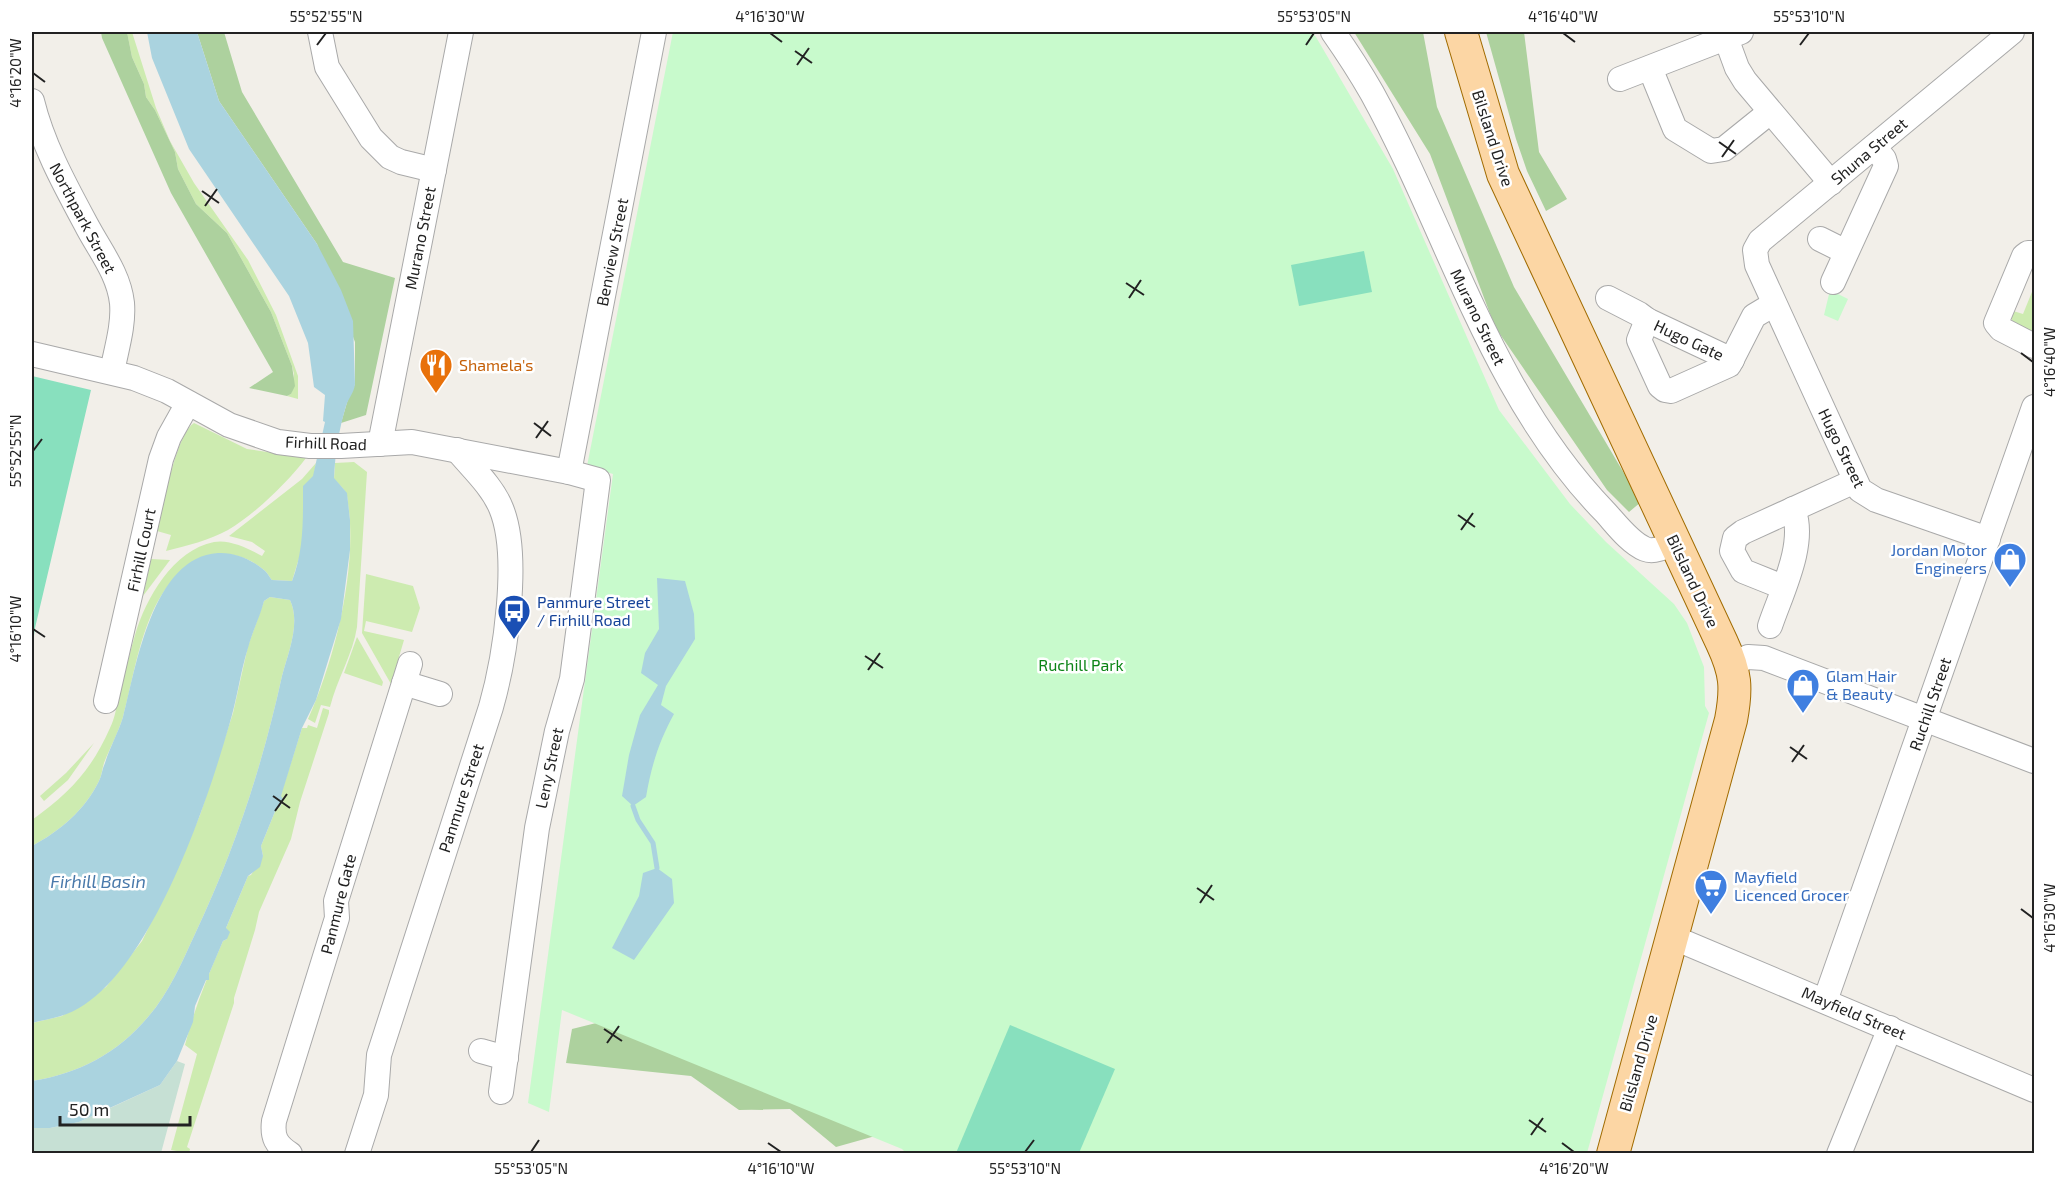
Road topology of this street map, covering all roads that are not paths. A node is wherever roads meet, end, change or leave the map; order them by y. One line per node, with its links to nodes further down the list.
1 (320, 32): 13 (street)
2 (461, 32): 13 (street, Murano Street)
3 (654, 32): 31 (street, Benview Street)
4 (1333, 32): 36 (street, Murano Street)
5 (1461, 32): 36 (main road, Bilsland Drive)
6 (2012, 32): 12 (street, Shuna Street)
7 (1733, 35): 8 (street); 11 (street)
8 (1650, 68): 9 (street); 11 (street)
9 (1620, 79)
10 (32, 101): 26 (street, Northpark Street)
11 (1770, 112): 14 (street)
12 (1874, 147): 14 (street, Shuna Street); 16 (street)
13 (434, 170): 29 (street, Murano Street)
14 (1831, 183): 18 (street, Shuna Street)
15 (1820, 239): 16 (street)
16 (1846, 252): 19 (street)
17 (2034, 253): 23 (street)
18 (1765, 282): 21 (street, Hugo Street)
19 (1833, 282)
20 (1608, 298): 22 (street, Hugo Gate)
21 (1774, 304): 25 (street, Hugo Gate); 33 (street, Hugo Street)
22 (1647, 320): 25 (street, Hugo Gate); 25 (street, Hugo Gate)
23 (2034, 346)
24 (32, 354): 26 (street, Firhill Road)
25 (1732, 360)
26 (112, 372): 27 (street, Firhill Road)
27 (188, 404): 29 (street, Firhill Road); 41 (street, Firhill Court)
28 (2034, 411): 35 (street, Ruchill Street)
29 (380, 444): 30 (street, Firhill Road)
30 (457, 450): 31 (street, Firhill Road); 52 (street, Panmure Street)
31 (569, 472): 32 (street, Firhill Road)
32 (598, 480): 48 (street, Leny Street)
33 (1855, 481): 34 (street); 35 (street, Hugo Street)
34 (1793, 509): 37 (street); 37 (street)
35 (1988, 538): 42 (street, Ruchill Street)
36 (1674, 542): 39 (main road, Bilsland Drive)
37 (1783, 587): 38 (street)
38 (1770, 626)
39 (1731, 663): 42 (street); 44 (main road, Bilsland Drive)
40 (440, 694): 51 (street, Panmure Gate)
41 (106, 701)
42 (1924, 721): 43 (street); 45 (street, Ruchill Street)
43 (2034, 761)
44 (1672, 937): 45 (street, Mayfield Street); 53 (main road, Bilsland Drive)
45 (1825, 1001): 46 (street, Mayfield Street)
46 (1890, 1028): 49 (street, Mayfield Street); 54 (street)
47 (481, 1051): 48 (street)
48 (506, 1058): 50 (street, Leny Street)
49 (2034, 1090)
50 (501, 1092)
51 (290, 1154)
52 (357, 1154)
53 (1613, 1154)
54 (1839, 1154)

